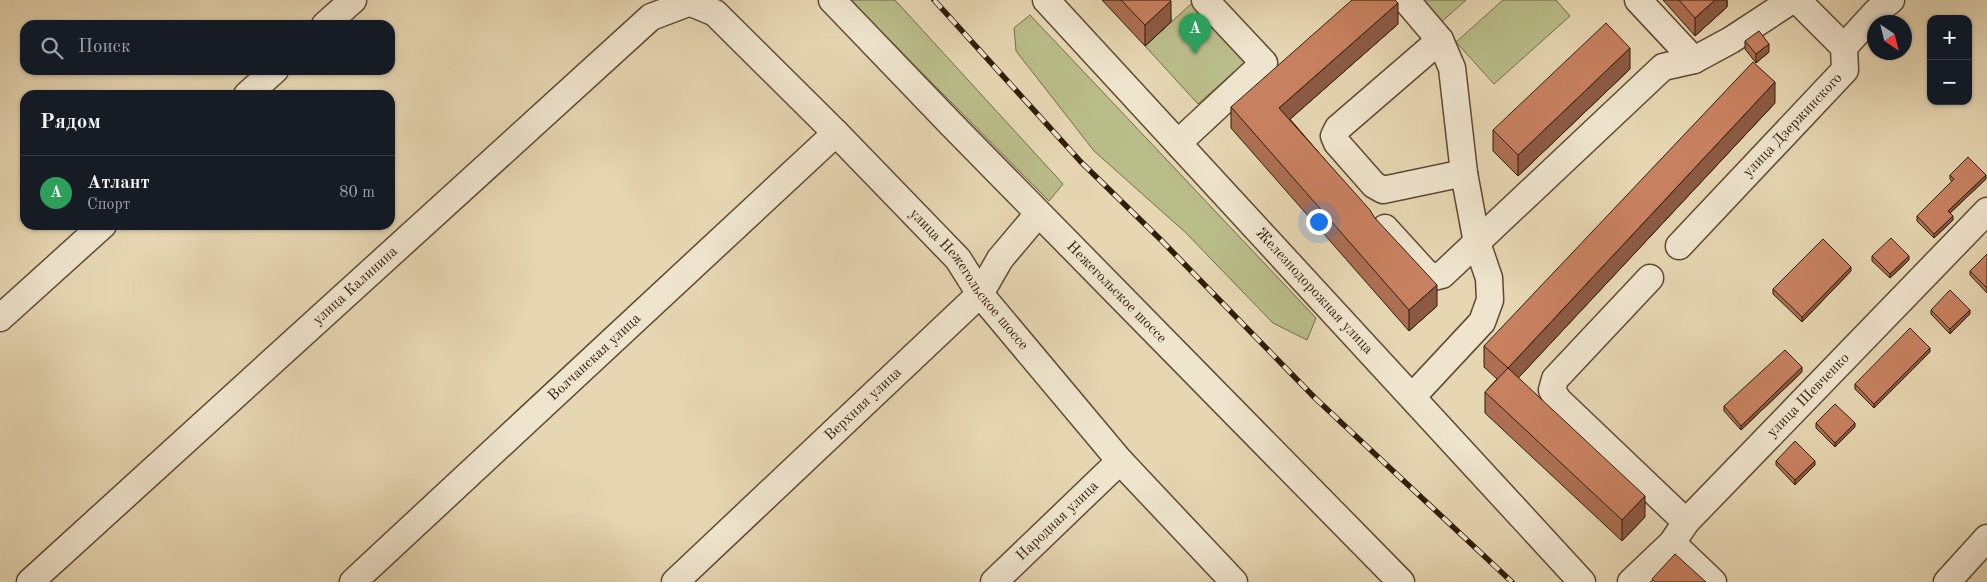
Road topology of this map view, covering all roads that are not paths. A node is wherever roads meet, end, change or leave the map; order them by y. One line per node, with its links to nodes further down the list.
1 (353, 0): 12 (street)
2 (832, 0): 22 (street, Нежегольское шоссе)
3 (1046, 0): 19 (street, Железнодорожная улица)
4 (1205, 0): 19 (street)
5 (1406, 0): 13 (street)
6 (1638, 0): 15 (street)
7 (1792, 0): 15 (street)
8 (1797, 0): 14 (street)
9 (1891, 0): 14 (street)
10 (686, 1): 11 (street, улица Нежегольское шоссе); 34 (street, улица Калинина)
11 (724, 6): 18 (street, улица Нежегольское шоссе)
12 (331, 20)
13 (1440, 40): 20 (street); 20 (street)
14 (1844, 47): 26 (street, улица Дзержинского)
15 (1694, 60): 25 (street)
16 (270, 75): 17 (street)
17 (253, 90)
18 (836, 134): 28 (street, улица Нежегольское шоссе); 35 (street, Волчанская улица)
19 (1178, 143): 30 (street, Железнодорожная улица)
20 (1464, 173): 25 (street)
21 (1987, 212): 32 (street, улица Шевченко)
22 (1038, 214): 28 (street, Верхняя улица); 39 (street, Нежегольское шоссе)
23 (1385, 228): 25 (street)
24 (97, 230): 29 (street)
25 (1477, 243): 30 (street)
26 (1679, 246)
27 (1650, 278): 32 (street)
28 (980, 294): 31 (street, улица Нежегольское шоссе); 36 (street, Верхняя улица)
29 (0, 318)
30 (1413, 396): 40 (street, Железнодорожная улица)
31 (1120, 461): 37 (street, Народная улица); 38 (street, улица Нежегольское шоссе)
32 (1679, 532): 41 (street, улица Шевченко); 42 (street)
33 (1987, 538): 43 (street)
34 (30, 582)
35 (353, 582)
36 (675, 582)
37 (994, 582)
38 (1234, 582)
39 (1401, 582)
40 (1582, 582)
41 (1631, 582)
42 (1713, 582)
43 (1947, 582)

